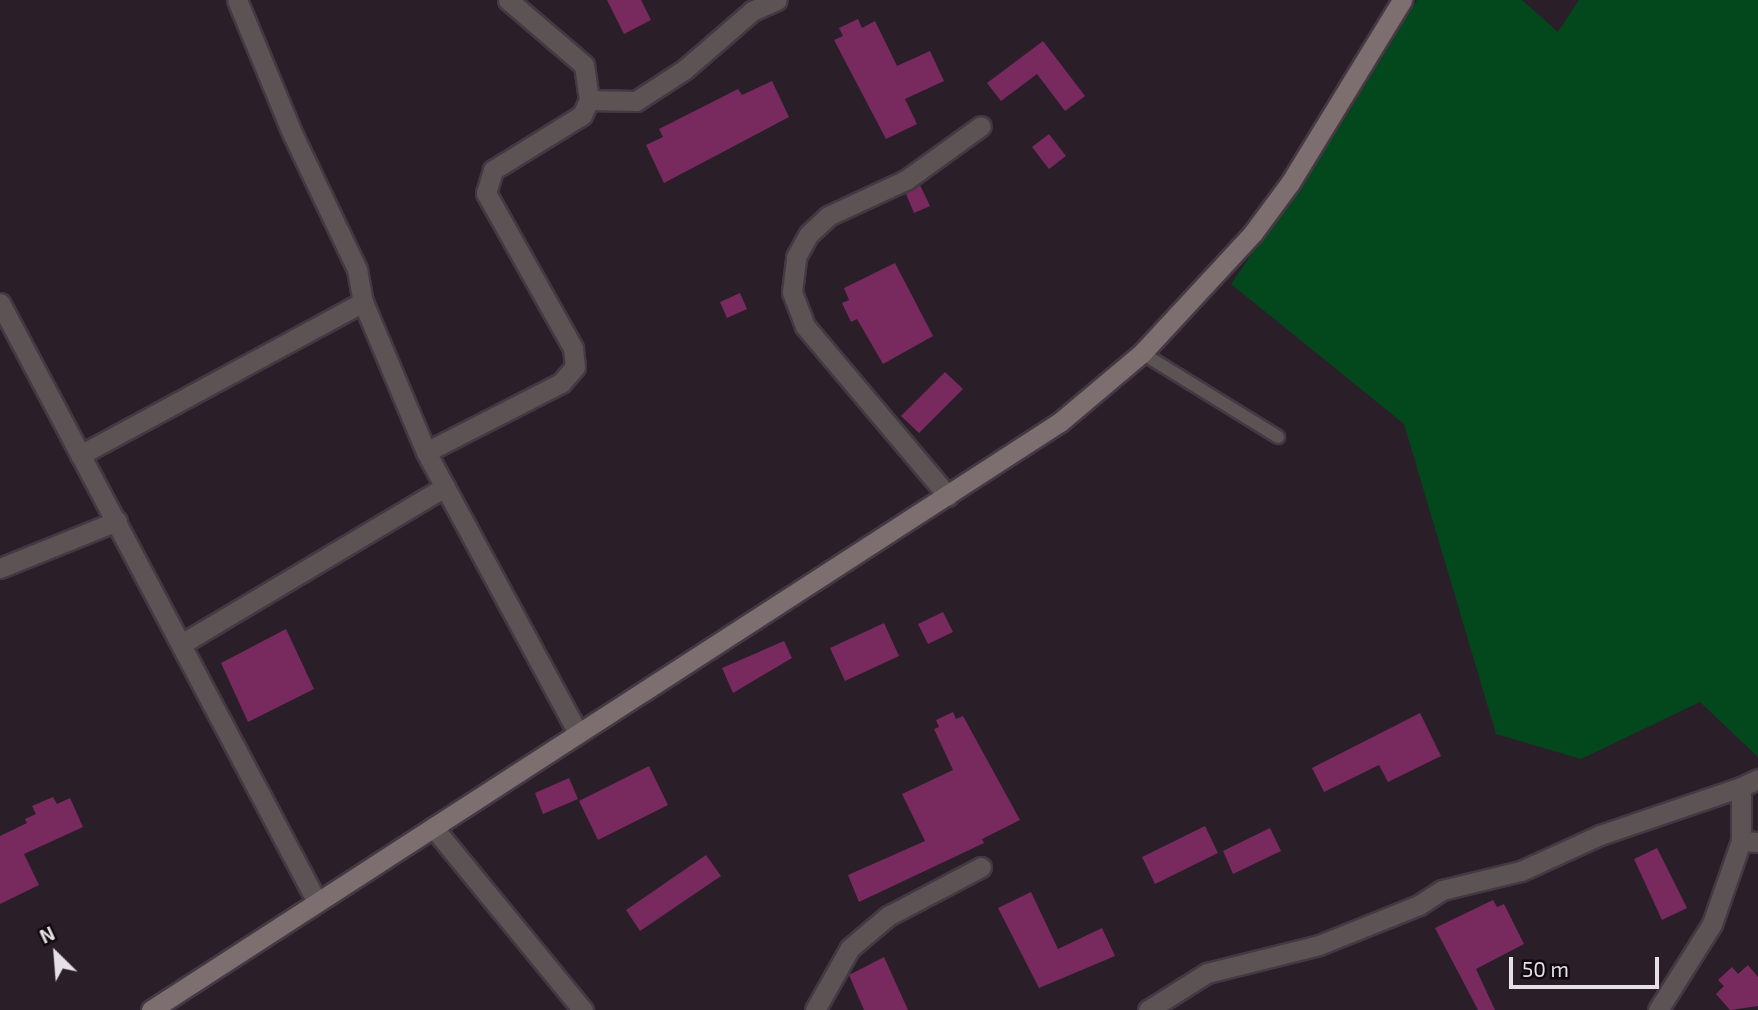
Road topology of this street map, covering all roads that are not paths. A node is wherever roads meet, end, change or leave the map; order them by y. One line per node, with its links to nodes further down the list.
1 (237, 0): 7 (street)
2 (508, 0): 5 (street)
3 (777, 0): 5 (street)
4 (1402, 0): 9 (main road)
5 (589, 100): 11 (street)
6 (981, 126): 14 (street)
7 (363, 302): 11 (street); 12 (street)
8 (0, 303): 12 (street)
9 (1142, 353): 10 (lane); 14 (main road)
10 (1278, 437)
11 (426, 452): 13 (street)
12 (80, 455): 15 (street)
13 (444, 487): 17 (street); 18 (street)
14 (948, 496): 18 (main road)
15 (117, 521): 16 (street); 17 (street)
16 (0, 568)
17 (183, 643): 23 (street)
18 (578, 731): 20 (main road)
19 (1750, 783): 21 (street); 27 (street)
20 (433, 827): 23 (main road); 25 (street)
21 (1749, 842): 28 (street)
22 (981, 867): 26 (street)
23 (317, 902): 24 (main road)
24 (151, 1010)
25 (583, 1010)
26 (816, 1010)
27 (1148, 1010)
28 (1658, 1010)

